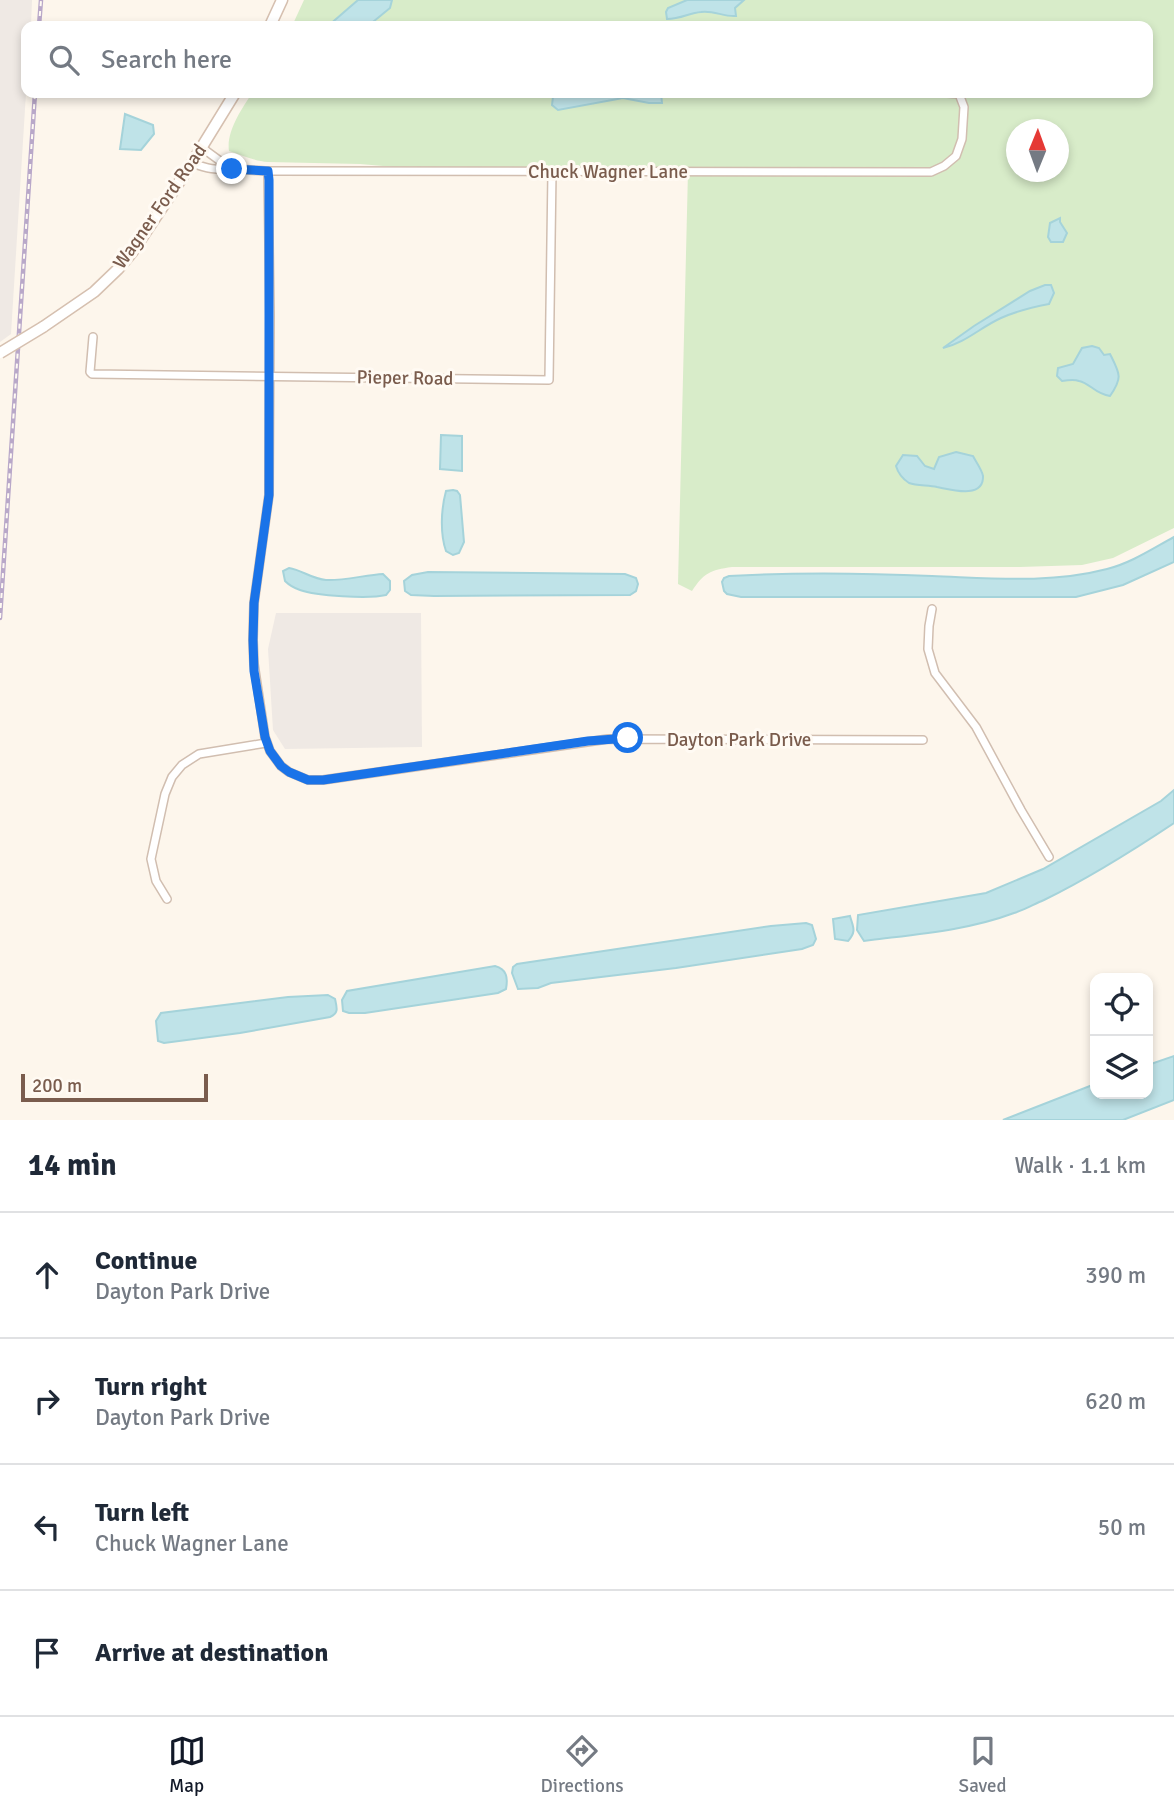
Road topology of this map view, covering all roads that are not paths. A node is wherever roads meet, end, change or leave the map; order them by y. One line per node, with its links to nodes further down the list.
1 (282, 0): 2 (main road)
2 (272, 21)
3 (231, 98): 5 (main road, Wagner Ford Road)
4 (961, 98): 9 (street, Chuck Wagner Lane)
5 (201, 147): 6 (main road, Wagner Ford Road); 7 (street)
6 (192, 163): 7 (street, Chuck Wagner Lane); 11 (main road, Wagner Ford Road, bridge)
7 (232, 169): 8 (street, Chuck Wagner Lane)
8 (268, 171): 9 (street, Chuck Wagner Lane); 12 (street, Dayton Park Drive)
9 (552, 172): 12 (street, Pieper Road)
10 (93, 337): 12 (street, Pieper Road)
11 (0, 353)
12 (270, 376): 15 (street, Dayton Park Drive)
13 (932, 609): 16 (street)
14 (923, 740): 15 (street, Dayton Park Drive)
15 (266, 743): 17 (street)
16 (1049, 857)
17 (167, 899)

